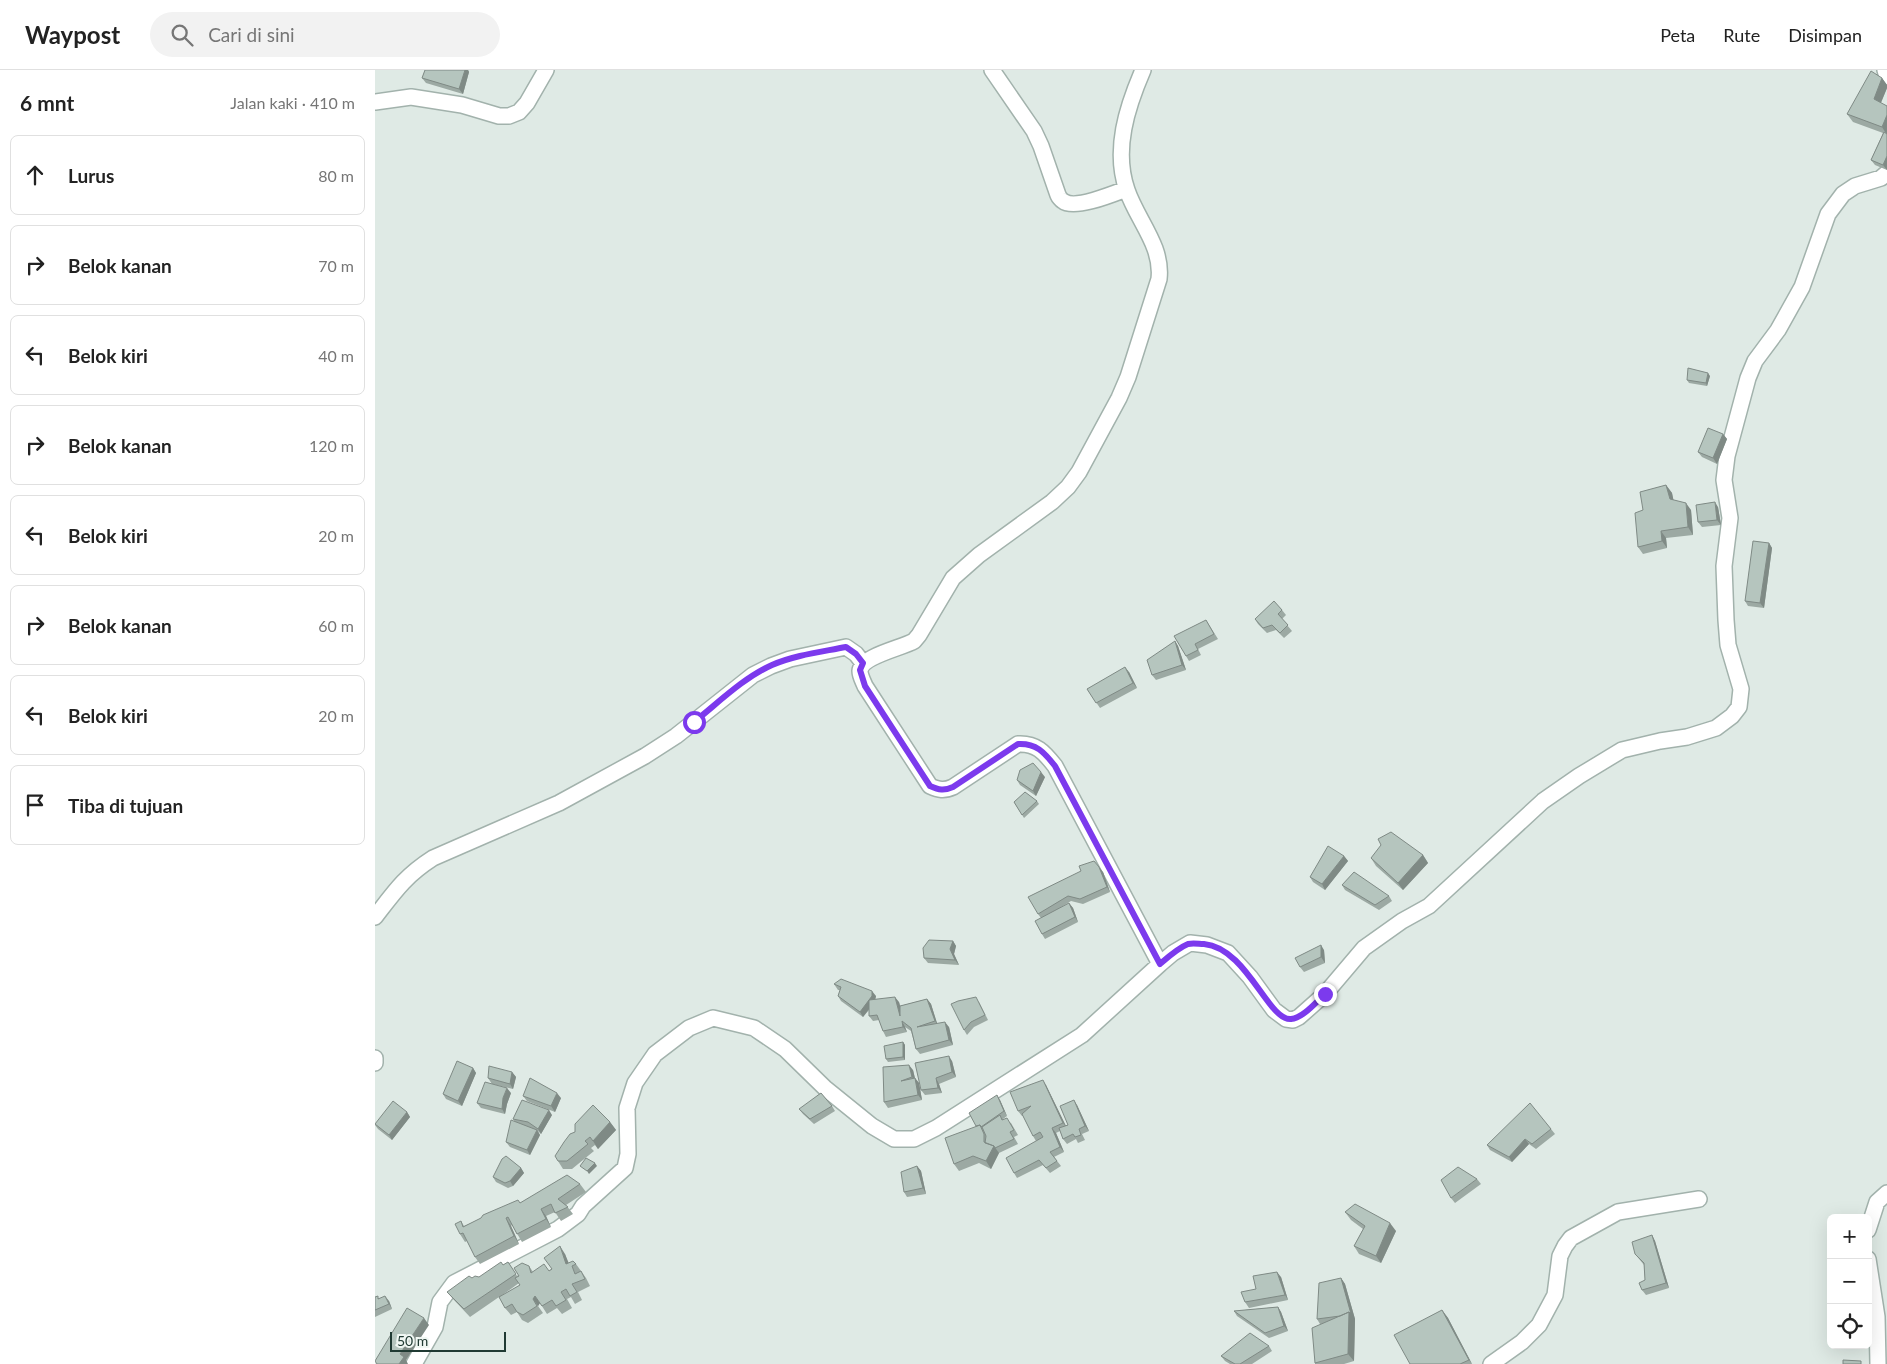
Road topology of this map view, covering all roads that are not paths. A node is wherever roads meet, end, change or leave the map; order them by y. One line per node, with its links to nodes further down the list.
1 (546, 70): 6 (street)
2 (992, 70): 8 (street)
3 (1143, 70): 8 (street)
4 (1885, 70): 5 (street)
5 (1887, 77)
6 (375, 102)
7 (1887, 173): 11 (street)
8 (1127, 189): 9 (street)
9 (863, 663): 10 (street); 11 (street)
10 (375, 917)
11 (1160, 964): 18 (street)
12 (375, 1058): 13 (street)
13 (375, 1063)
14 (1887, 1193): 16 (street)
15 (1699, 1199): 19 (street)
16 (1872, 1218)
17 (1872, 1285): 20 (street)
18 (414, 1364)
19 (1491, 1364)
20 (1878, 1364)

